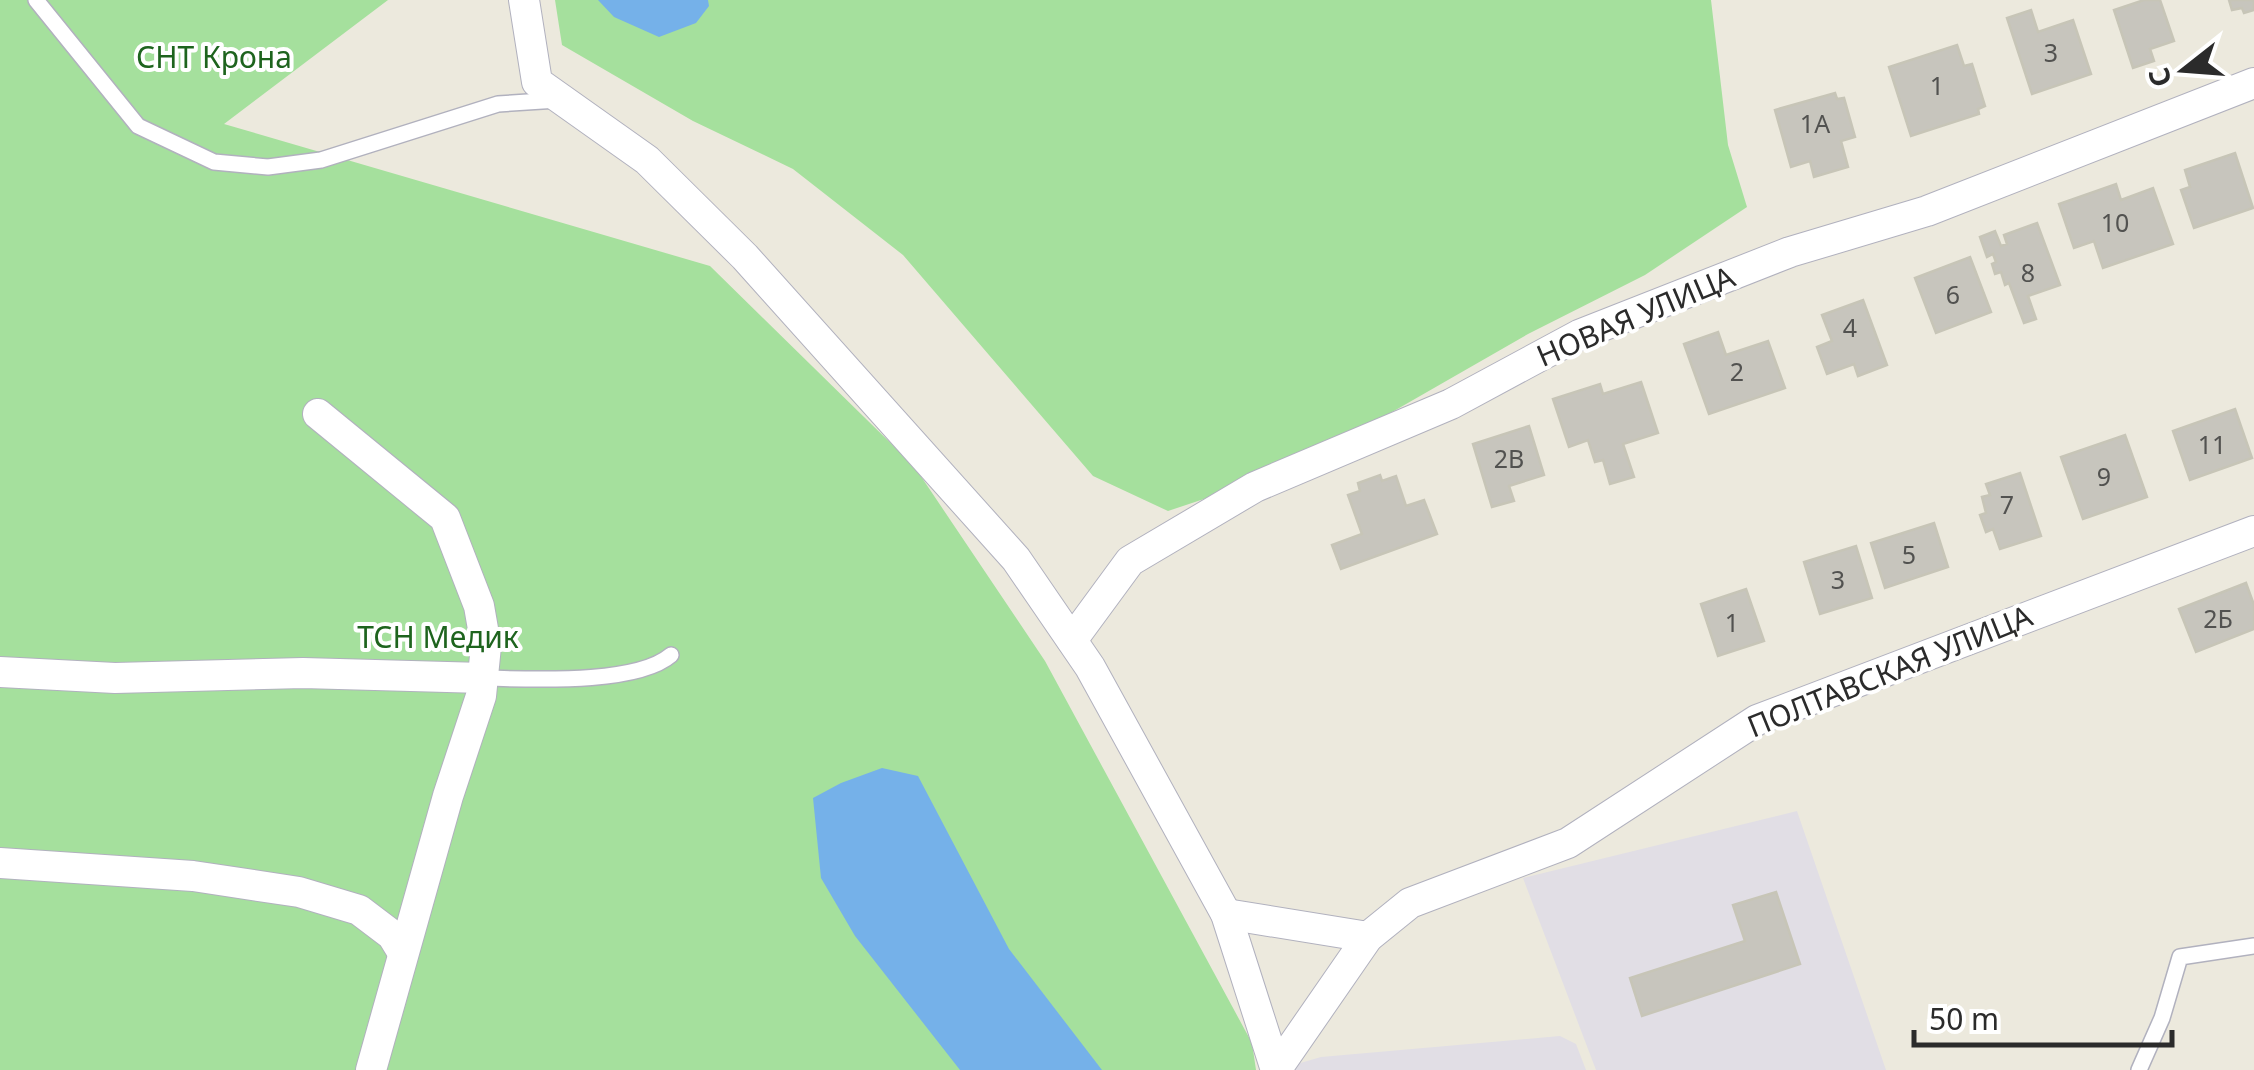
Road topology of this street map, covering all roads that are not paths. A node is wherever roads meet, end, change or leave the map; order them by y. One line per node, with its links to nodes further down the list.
1 (36, 0): 4 (lane)
2 (524, 0): 4 (street)
3 (2254, 83): 7 (street, НОВАЯ УЛИЦА)
4 (562, 100): 7 (street)
5 (318, 414): 10 (street)
6 (2254, 531): 13 (street, ПОЛТАВСКАЯ УЛИЦА)
7 (1072, 640): 12 (street)
8 (671, 655): 10 (lane)
9 (0, 672): 10 (street)
10 (483, 678): 15 (street)
11 (0, 864): 15 (street)
12 (1226, 914): 13 (street); 17 (street)
13 (1368, 937): 17 (street, ПОЛТАВСКАЯ УЛИЦА)
14 (2254, 946): 18 (lane)
15 (403, 953): 16 (street)
16 (371, 1070)
17 (1276, 1070)
18 (2139, 1070)

